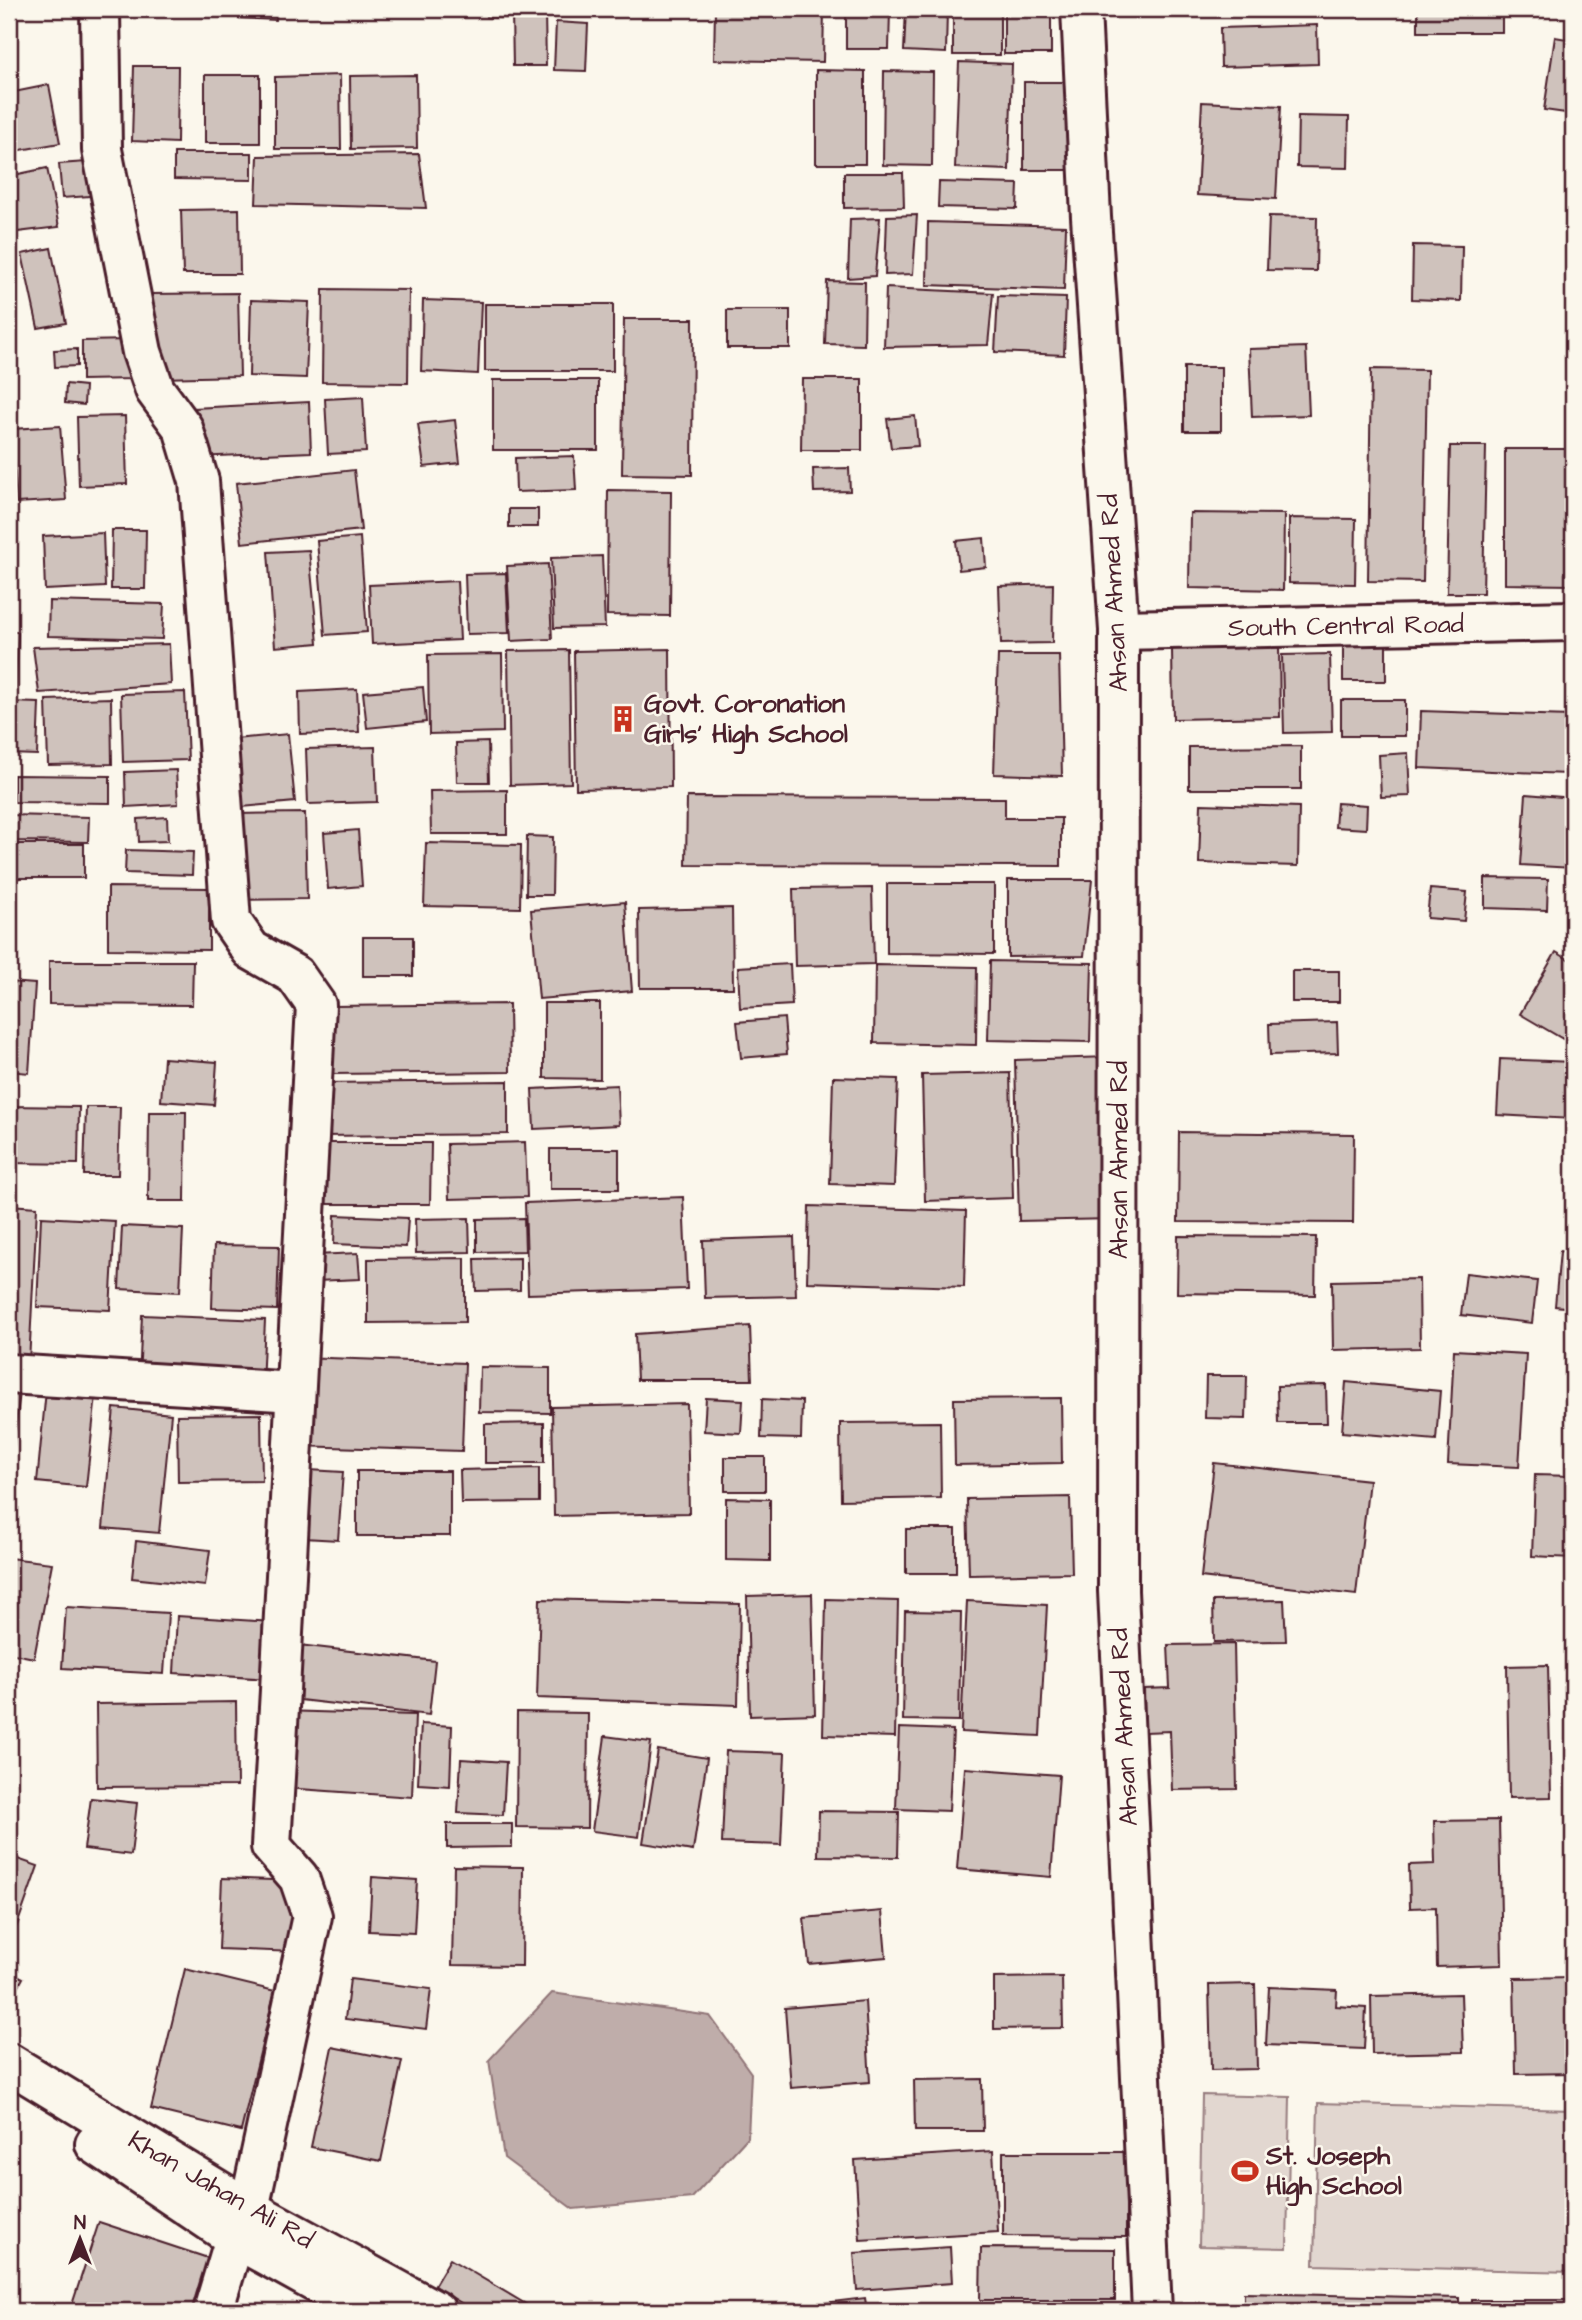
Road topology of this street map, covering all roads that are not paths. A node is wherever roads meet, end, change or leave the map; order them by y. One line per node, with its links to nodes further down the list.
1 (100, 9): 6 (main road)
2 (1081, 9): 4 (main road, Ahsan Ahmed Rd)
3 (1573, 621): 4 (main road, South Central Road)
4 (1119, 630): 13 (main road, Ahsan Ahmed Rd)
5 (9, 1374): 6 (main road)
6 (295, 1392): 9 (main road)
7 (9, 2063): 9 (main road, Khan Jahan Ali Rd)
8 (9, 2091): 9 (main road, Khan Jahan Ali Rd)
9 (242, 2224): 10 (main road); 11 (main road, Khan Jahan Ali Rd); 12 (main road, Khan Jahan Ali Rd)
10 (213, 2311)
11 (367, 2311)
12 (436, 2311)
13 (1152, 2311)

